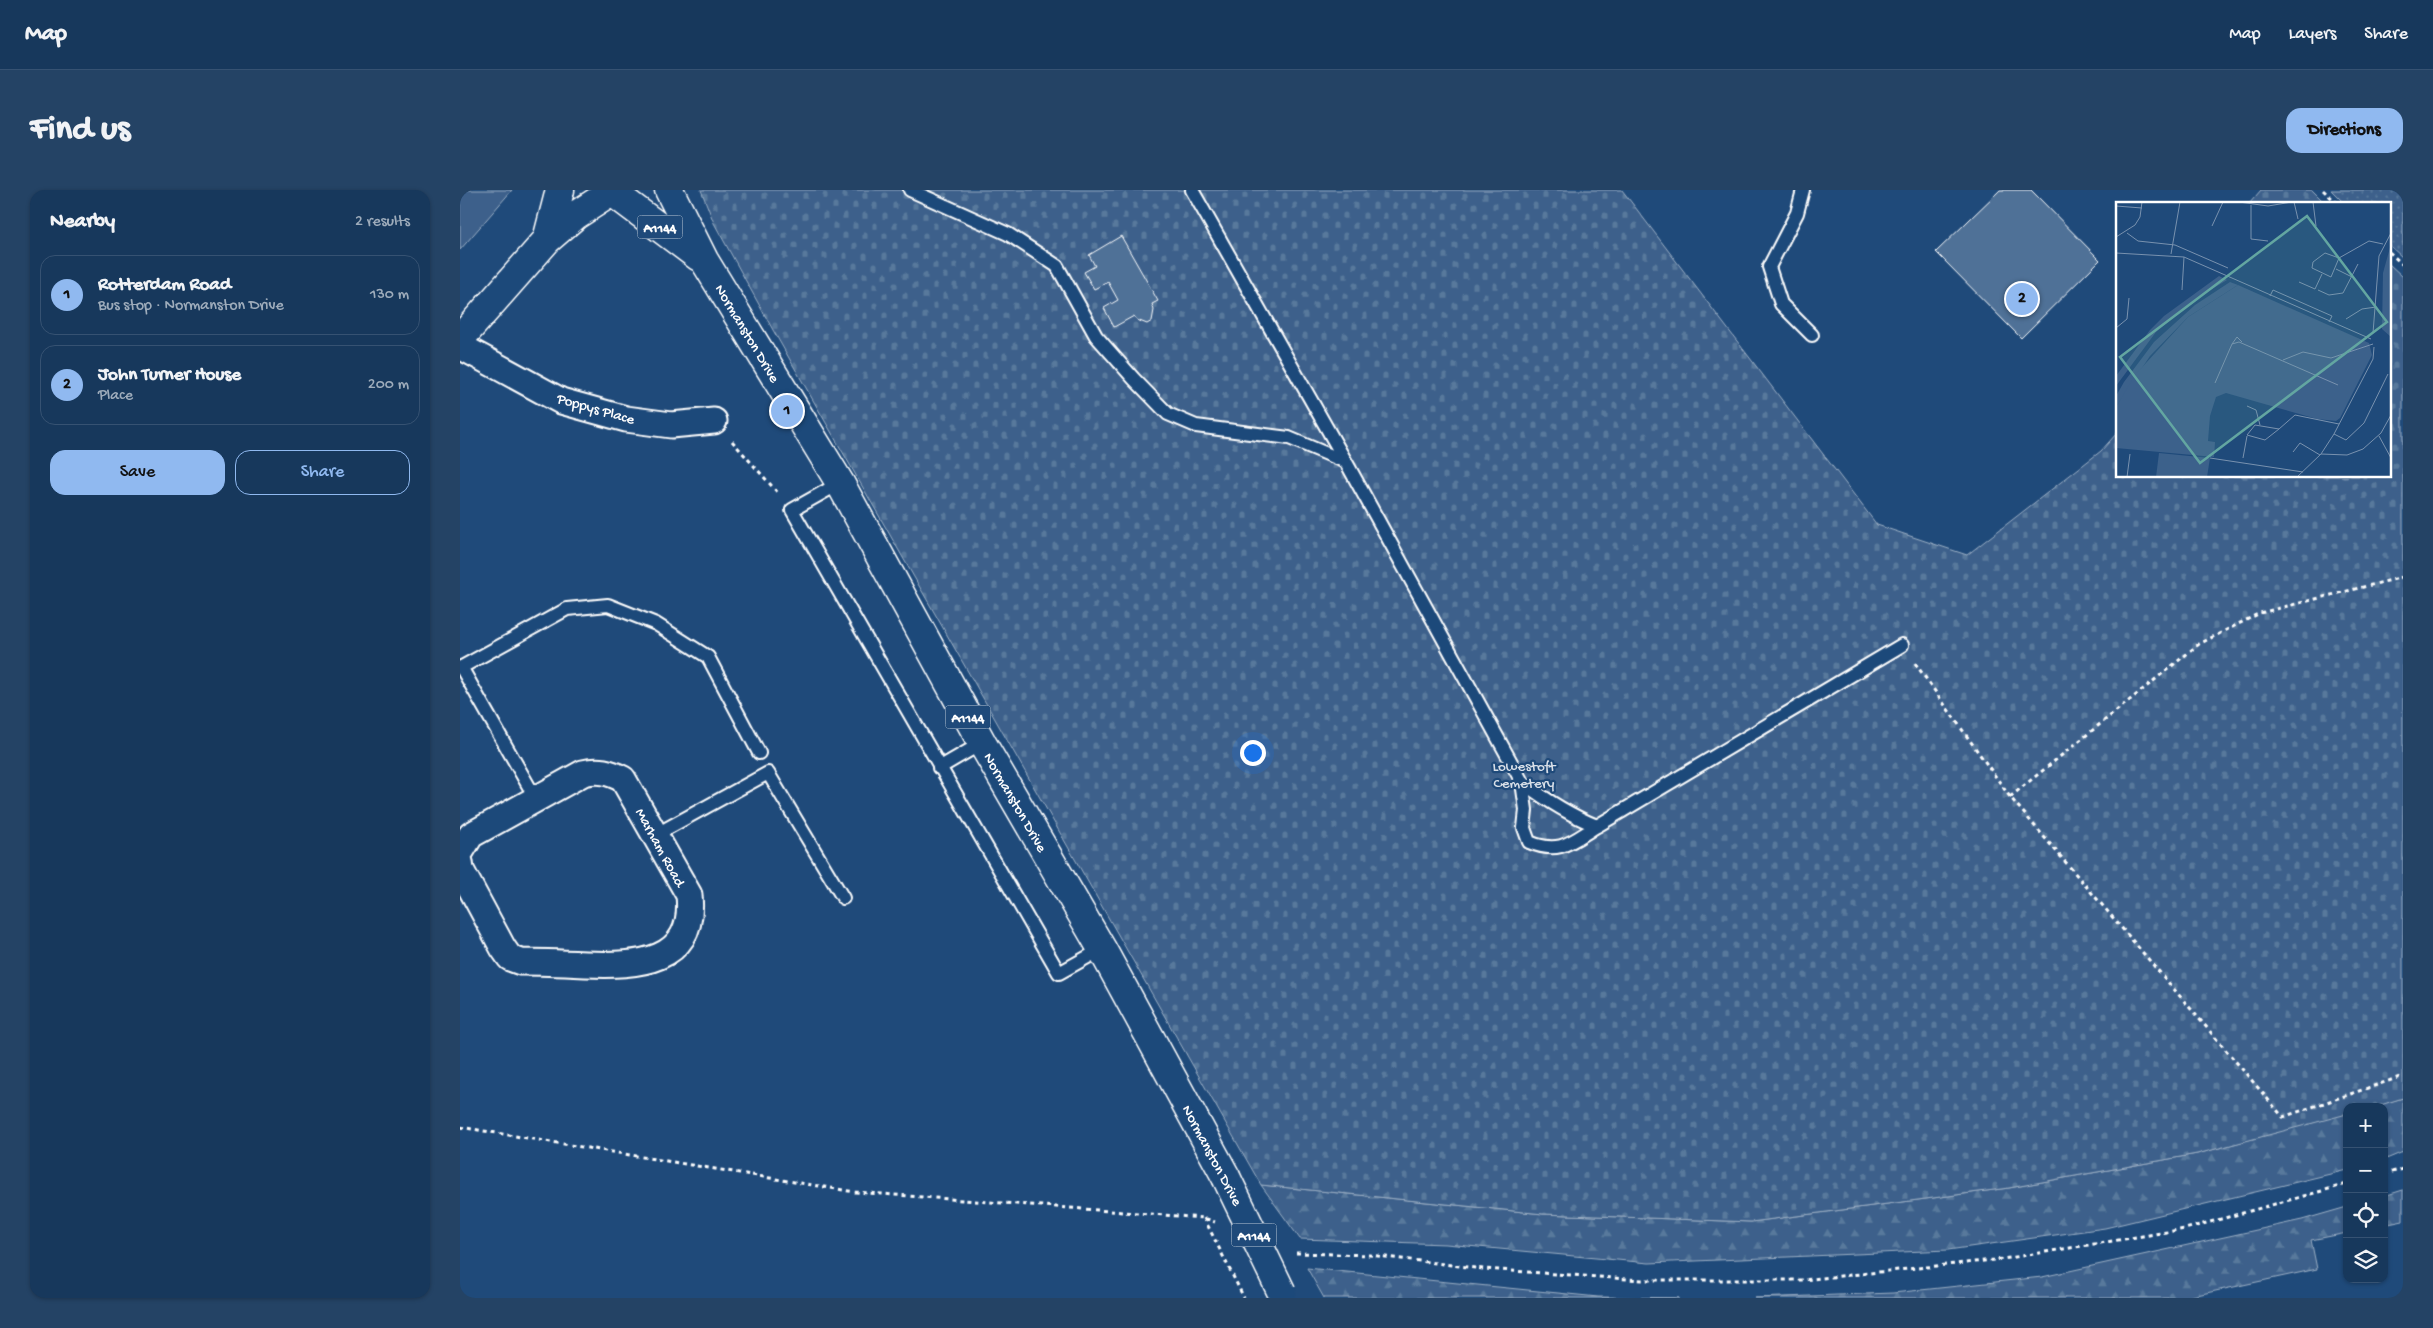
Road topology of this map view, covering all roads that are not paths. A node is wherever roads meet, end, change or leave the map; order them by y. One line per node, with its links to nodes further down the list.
1 (560, 190): 7 (main road)
2 (669, 190): 8 (main road, Normanston Drive / A1144)
3 (910, 190): 13 (lane)
4 (1192, 190): 13 (lane)
5 (1803, 190): 9 (lane)
6 (610, 192): 7 (main road); 8 (main road, Normanston Drive / A1144)
7 (547, 240): 10 (main road)
8 (704, 260): 14 (main road, Normanston Drive / A1144)
9 (1812, 335)
10 (460, 339)
11 (460, 346): 12 (street, Poppys Place)
12 (714, 421)
13 (1346, 462): 20 (lane)
14 (840, 483): 17 (main road, Normanston Drive / A1144); 19 (lane)
15 (1902, 645): 22 (lane)
16 (461, 667): 18 (lane); 21 (lane)
17 (982, 743): 19 (lane); 27 (main road, Normanston Drive / A1144)
18 (759, 753)
19 (939, 768): 27 (lane)
20 (1522, 782): 22 (lane); 22 (lane)
21 (536, 799): 23 (street, Marham Road); 24 (street, Marham Road)
22 (1597, 826)
23 (655, 835): 25 (street, Marham Road); 26 (lane)
24 (460, 853)
25 (460, 862)
26 (843, 898)
27 (1102, 949): 28 (main road, Normanston Drive / A1144, bridge)
28 (1284, 1295)

